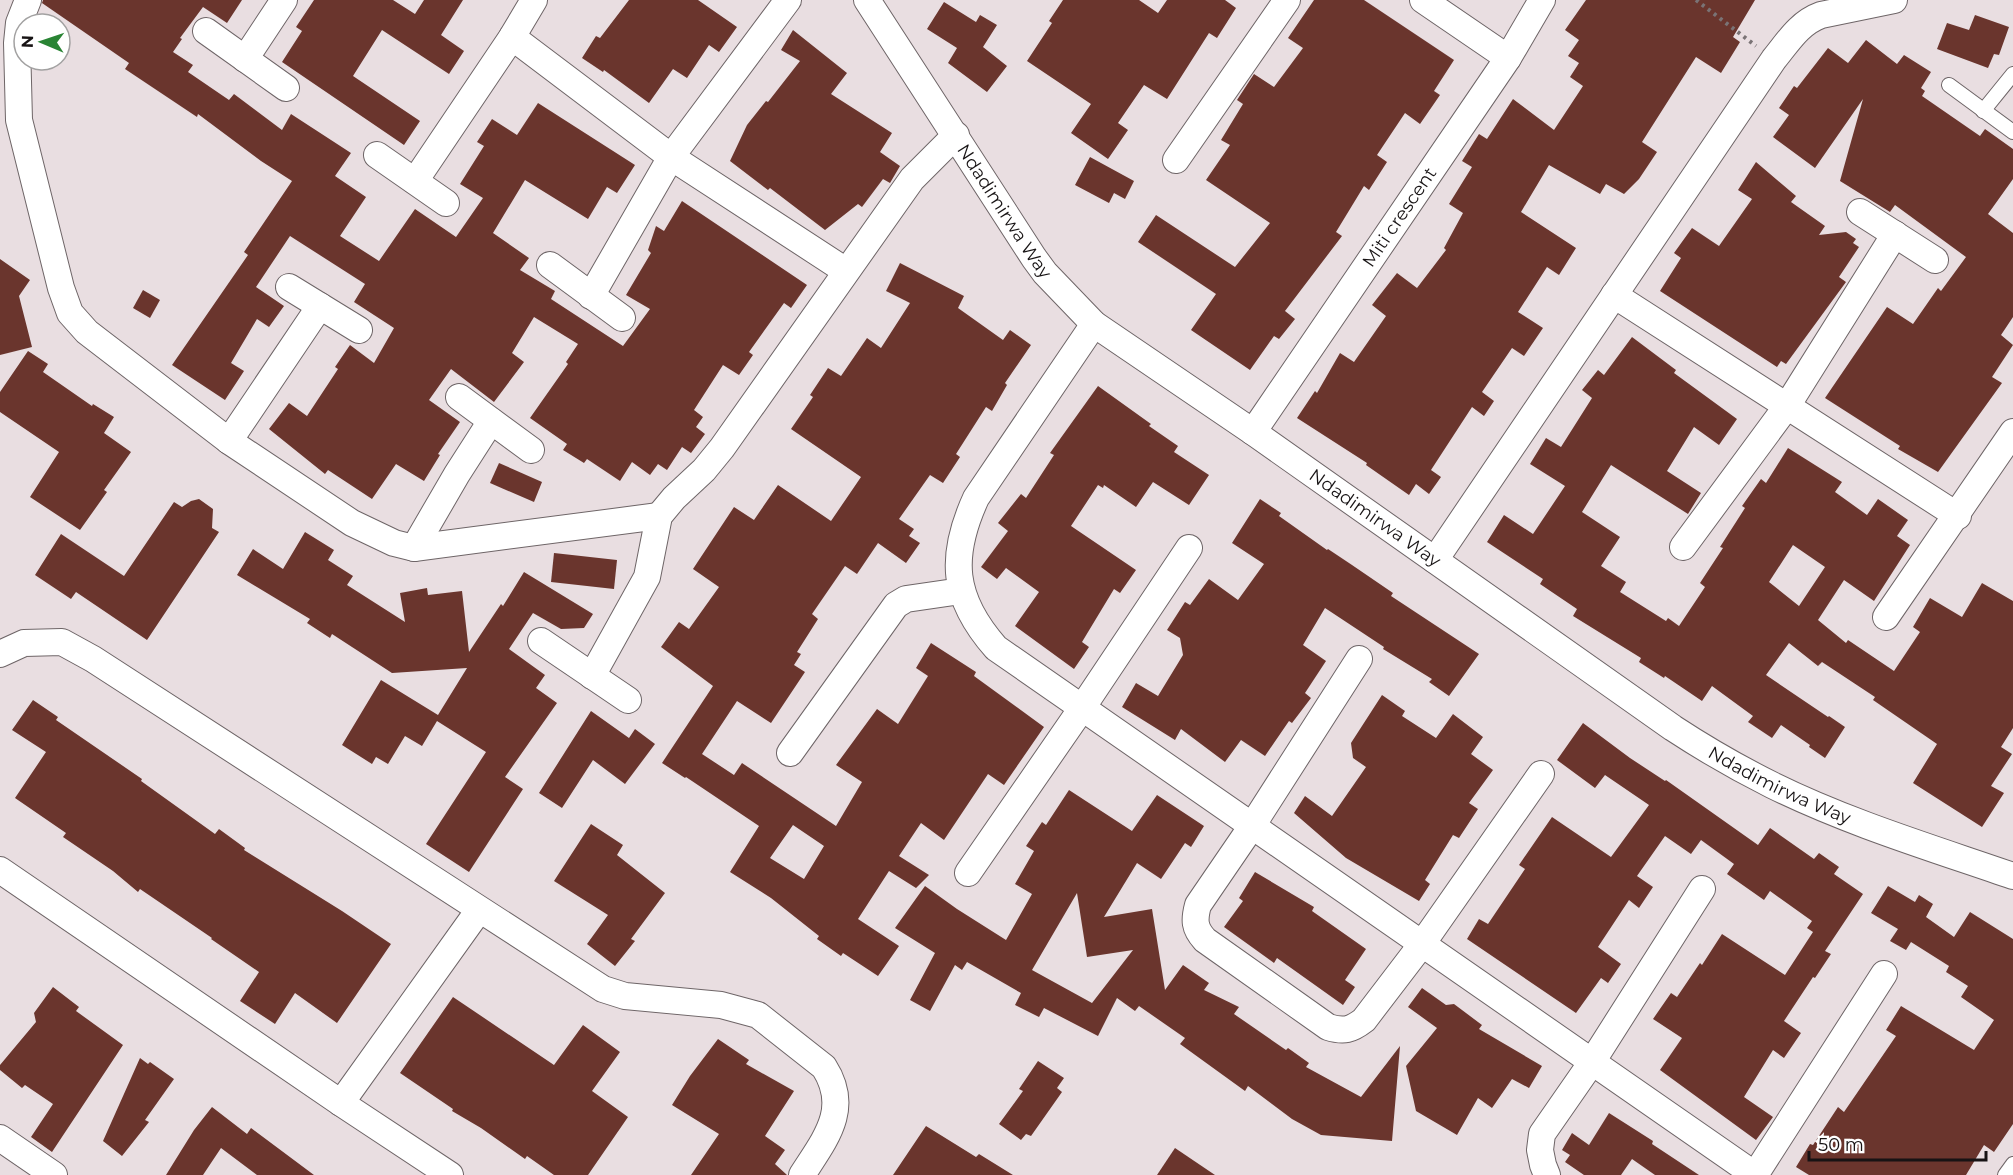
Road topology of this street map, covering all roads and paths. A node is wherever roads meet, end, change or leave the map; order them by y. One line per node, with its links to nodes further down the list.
1 (28, 0): 21 (street)
2 (284, 0): 15 (street)
3 (534, 0): 13 (street)
4 (788, 0): 25 (street)
5 (867, 0): 23 (street, Ndadimirwa Way)
6 (1287, 0): 26 (street)
7 (1423, 0): 14 (street)
8 (1542, 0): 14 (street, Miti crescent)
9 (1696, 0): 16 (path)
10 (1894, 0): 11 (street)
11 (1860, 3): 16 (street)
12 (206, 31): 15 (street)
13 (512, 37): 25 (street); 27 (street)
14 (1508, 58): 44 (street, Miti crescent)
15 (245, 59): 19 (street)
16 (1774, 59): 35 (street)
17 (2013, 74): 20 (lane)
18 (1949, 85): 20 (lane)
19 (286, 88)
20 (1983, 111): 22 (lane)
21 (10, 123): 46 (street)
22 (2013, 132)
23 (956, 135): 33 (street); 39 (street, Ndadimirwa Way)
24 (377, 155): 27 (street)
25 (671, 157): 33 (street); 36 (street)
26 (1176, 160)
27 (415, 182): 28 (street)
28 (446, 203)
29 (1860, 212): 30 (street)
30 (1895, 234): 31 (street); 42 (street)
31 (1935, 260)
32 (550, 265): 36 (street)
33 (846, 271): 48 (street)
34 (289, 287): 37 (street)
35 (1614, 295): 42 (street); 53 (street)
36 (591, 296): 38 (street)
37 (320, 306): 40 (street); 46 (street)
38 (622, 318)
39 (1094, 324): 44 (street, Ndadimirwa Way); 54 (street)
40 (359, 330)
41 (459, 397): 43 (street)
42 (1787, 406): 49 (street); 50 (street)
43 (491, 421): 47 (street); 51 (street)
44 (1253, 432): 53 (street, Ndadimirwa Way)
45 (2013, 432): 49 (street)
46 (229, 441): 51 (street)
47 (531, 450)
48 (659, 516): 51 (street); 59 (street)
49 (1958, 516): 55 (street)
50 (1683, 547)
51 (414, 548)
52 (1189, 548): 61 (street)
53 (1435, 560): 67 (street, Ndadimirwa Way)
54 (961, 591): 61 (street); 62 (street)
55 (1886, 617)
56 (541, 641): 59 (street)
57 (0, 654): 69 (street)
58 (1359, 659): 64 (street)
59 (592, 676): 60 (street)
60 (628, 700)
61 (1082, 708): 64 (street); 66 (street)
62 (790, 753)
63 (1541, 774): 70 (street)
64 (1252, 826): 70 (street); 70 (street)
65 (0, 870): 73 (street)
66 (968, 873)
67 (2013, 876)
68 (1702, 889): 72 (street)
69 (479, 910): 73 (street); 78 (street)
70 (1422, 944): 72 (street)
71 (1884, 974): 80 (street)
72 (1592, 1062): 79 (street); 80 (street)
73 (341, 1103): 77 (street)
74 (0, 1138): 76 (street)
75 (2013, 1164): 81 (lane)
76 (54, 1175)
77 (450, 1175)
78 (802, 1175)
79 (1547, 1175)
80 (1755, 1175)
81 (2006, 1175)

